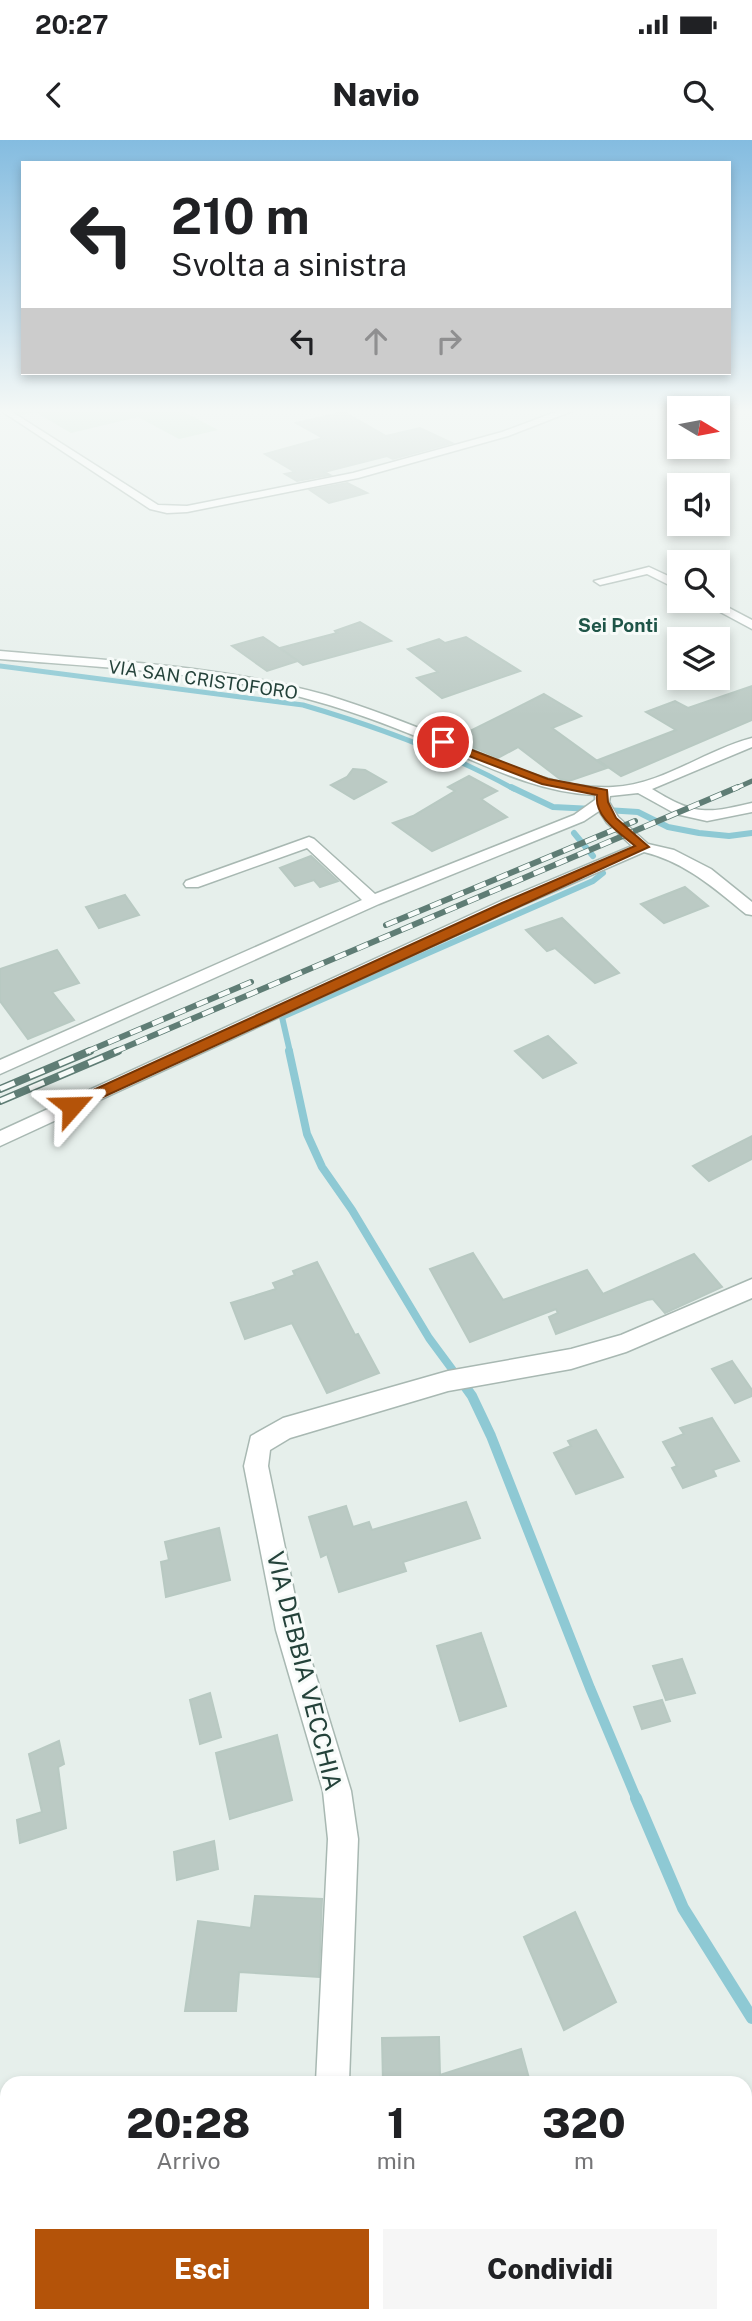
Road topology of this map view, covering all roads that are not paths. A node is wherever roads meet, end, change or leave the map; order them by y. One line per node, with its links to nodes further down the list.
1 (667, 580): 2 (street)
2 (600, 581)
3 (729, 613): 4 (street)
4 (752, 625)
5 (0, 655): 8 (street, VIA SAN CRISTOFORO)
6 (752, 742): 7 (street)
7 (640, 788): 8 (street); 9 (street)
8 (603, 797): 10 (street); 12 (street)
9 (752, 807)
10 (643, 847): 13 (street); 15 (street)
11 (192, 884): 12 (street)
12 (373, 901): 14 (street)
13 (752, 910)
14 (0, 1068)
15 (0, 1139)
16 (752, 1287): 17 (street, VIA DEBBIA VECCHIA)
17 (332, 2076)

